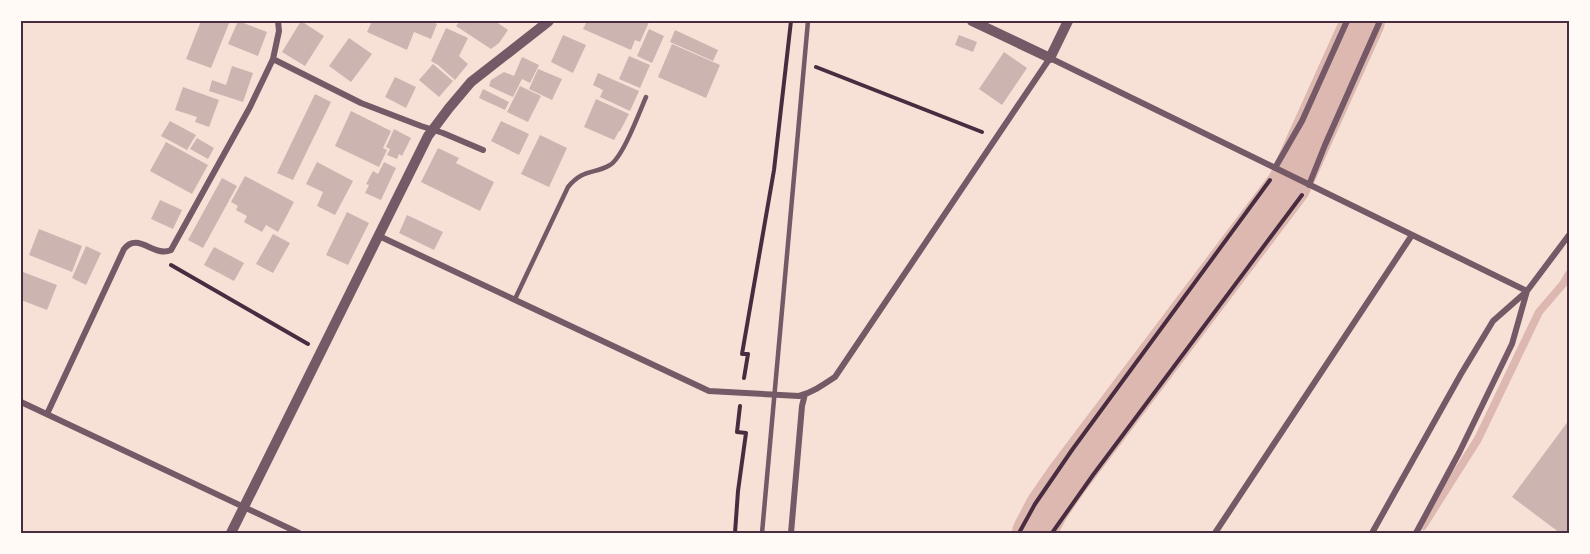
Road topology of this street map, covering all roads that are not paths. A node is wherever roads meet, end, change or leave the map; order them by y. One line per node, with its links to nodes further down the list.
1 (278, 21): 9 (street)
2 (549, 21): 11 (street)
3 (808, 21): 20 (lane)
4 (972, 21): 8 (street)
5 (1068, 21): 8 (street)
6 (1347, 21): 13 (street)
7 (1380, 21): 14 (street)
8 (1050, 58): 13 (street); 21 (street)
9 (273, 59): 11 (street); 23 (street)
10 (645, 98): 19 (lane)
11 (432, 130): 12 (street); 16 (street)
12 (483, 150)
13 (1278, 170): 14 (street)
14 (1306, 184): 15 (street)
15 (1412, 235): 18 (street); 29 (street)
16 (379, 236): 19 (street); 24 (street)
17 (1569, 236): 18 (street)
18 (1527, 291): 30 (street); 31 (street)
19 (515, 299): 20 (street)
20 (778, 394): 21 (street); 27 (lane)
21 (802, 395): 28 (street)
22 (21, 402): 23 (street)
23 (47, 414): 24 (street)
24 (244, 507): 25 (street); 26 (street)
25 (231, 533)
26 (299, 533)
27 (762, 533)
28 (791, 533)
29 (1215, 533)
30 (1372, 533)
31 (1416, 533)

